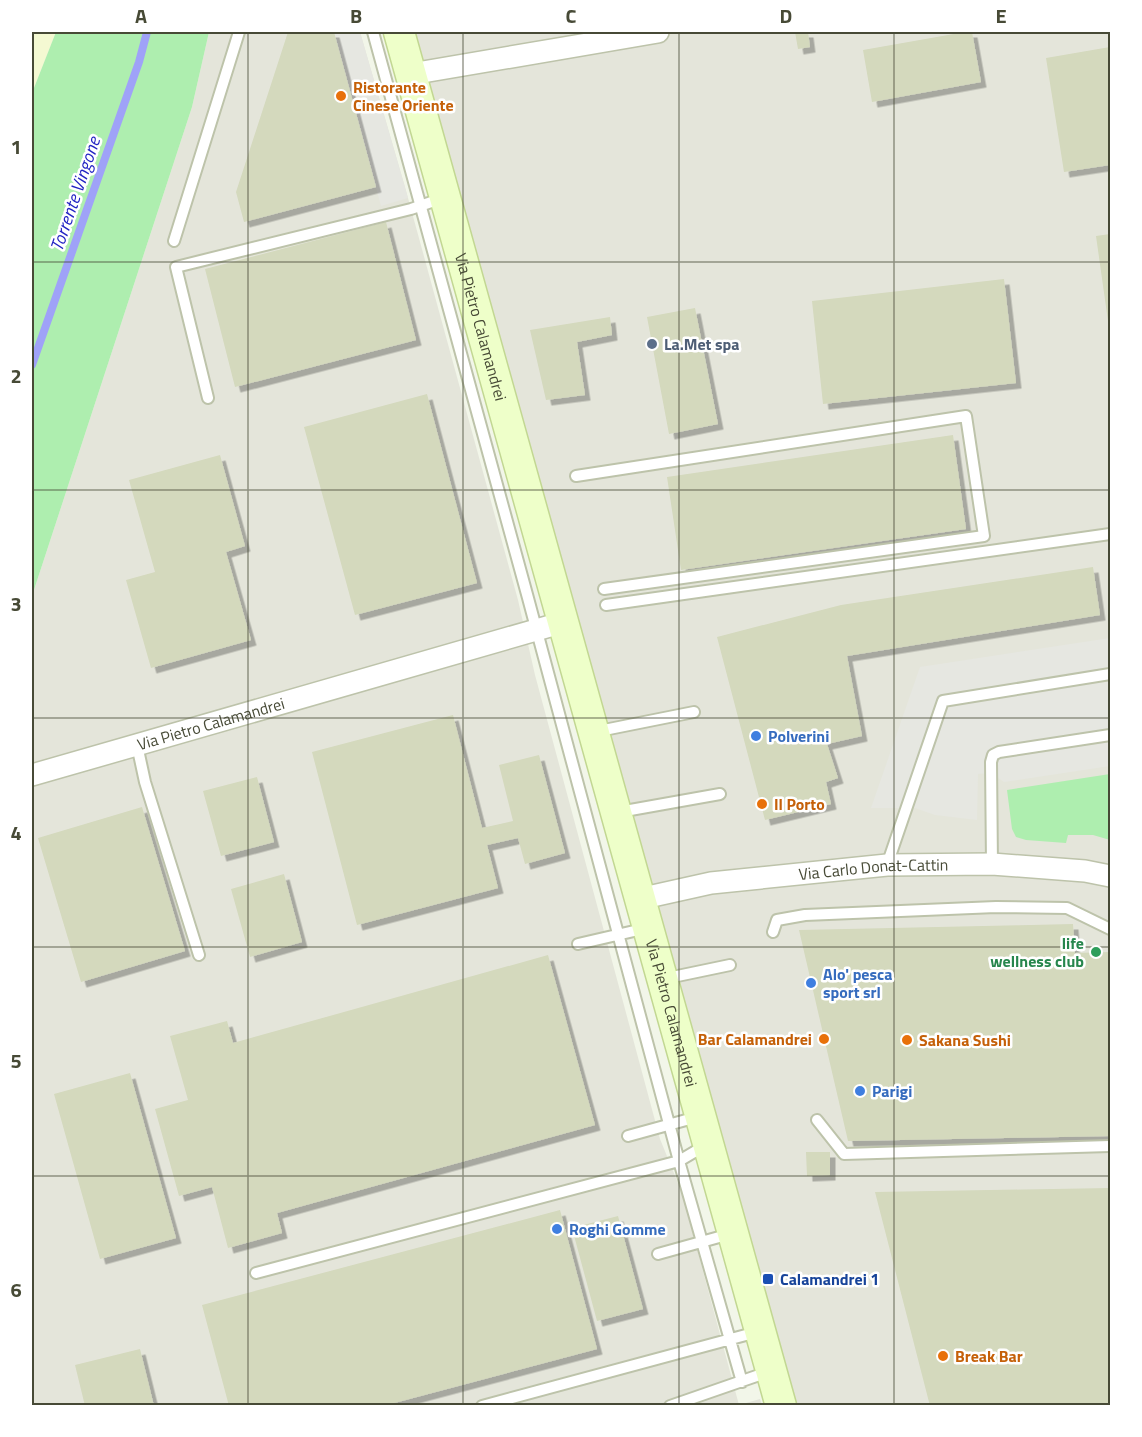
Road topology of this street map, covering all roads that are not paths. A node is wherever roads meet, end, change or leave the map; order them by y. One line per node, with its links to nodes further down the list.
1 (239, 32): 7 (lane)
2 (373, 32): 6 (lane)
3 (399, 32): 5 (main road, Via Pietro Calamandrei)
4 (658, 32): 5 (street)
5 (411, 74): 6 (main road, Via Pietro Calamandrei)
6 (433, 202): 8 (lane); 13 (main road, Via Pietro Calamandrei)
7 (174, 241)
8 (208, 398)
9 (576, 476): 11 (lane)
10 (1110, 534): 12 (lane)
11 (604, 589)
12 (606, 605)
13 (550, 626): 16 (main road, Via Pietro Calamandrei); 18 (street, Via Pietro Calamandrei); 29 (lane)
14 (1110, 674): 23 (lane)
15 (694, 712): 16 (lane)
16 (594, 732): 21 (main road, Via Pietro Calamandrei)
17 (1110, 735): 22 (lane)
18 (136, 745): 19 (street, Via Pietro Calamandrei); 31 (lane)
19 (32, 775)
20 (720, 794): 21 (lane)
21 (615, 812): 25 (main road, Via Pietro Calamandrei)
22 (992, 864): 23 (street, Via Carlo Donat-Cattin); 24 (street, Via Carlo Donat-Cattin)
23 (887, 865): 25 (street, Via Carlo Donat-Cattin)
24 (1110, 876)
25 (639, 899): 26 (main road, Via Pietro Calamandrei)
26 (648, 928): 29 (lane); 33 (main road, Via Pietro Calamandrei)
27 (1110, 928): 28 (lane)
28 (773, 932)
29 (618, 935): 30 (lane); 35 (lane)
30 (579, 944)
31 (199, 955)
32 (730, 965): 33 (lane)
33 (662, 979): 36 (main road, Via Pietro Calamandrei)
34 (817, 1120): 38 (lane)
35 (669, 1125): 36 (lane); 37 (lane); 39 (lane)
36 (704, 1130): 39 (lane); 40 (main road, Via Pietro Calamandrei)
37 (628, 1136)
38 (1110, 1146)
39 (679, 1161): 41 (lane); 43 (lane)
40 (734, 1233): 41 (lane); 44 (main road, Via Pietro Calamandrei)
41 (702, 1241): 42 (lane); 45 (lane)
42 (658, 1254)
43 (256, 1273)
44 (760, 1331): 45 (lane); 46 (main road, Via Pietro Calamandrei)
45 (730, 1339): 47 (lane); 48 (lane)
46 (771, 1371): 47 (lane); 50 (main road, Via Pietro Calamandrei)
47 (742, 1382): 49 (lane)
48 (482, 1406)
49 (669, 1406)
50 (781, 1406)

